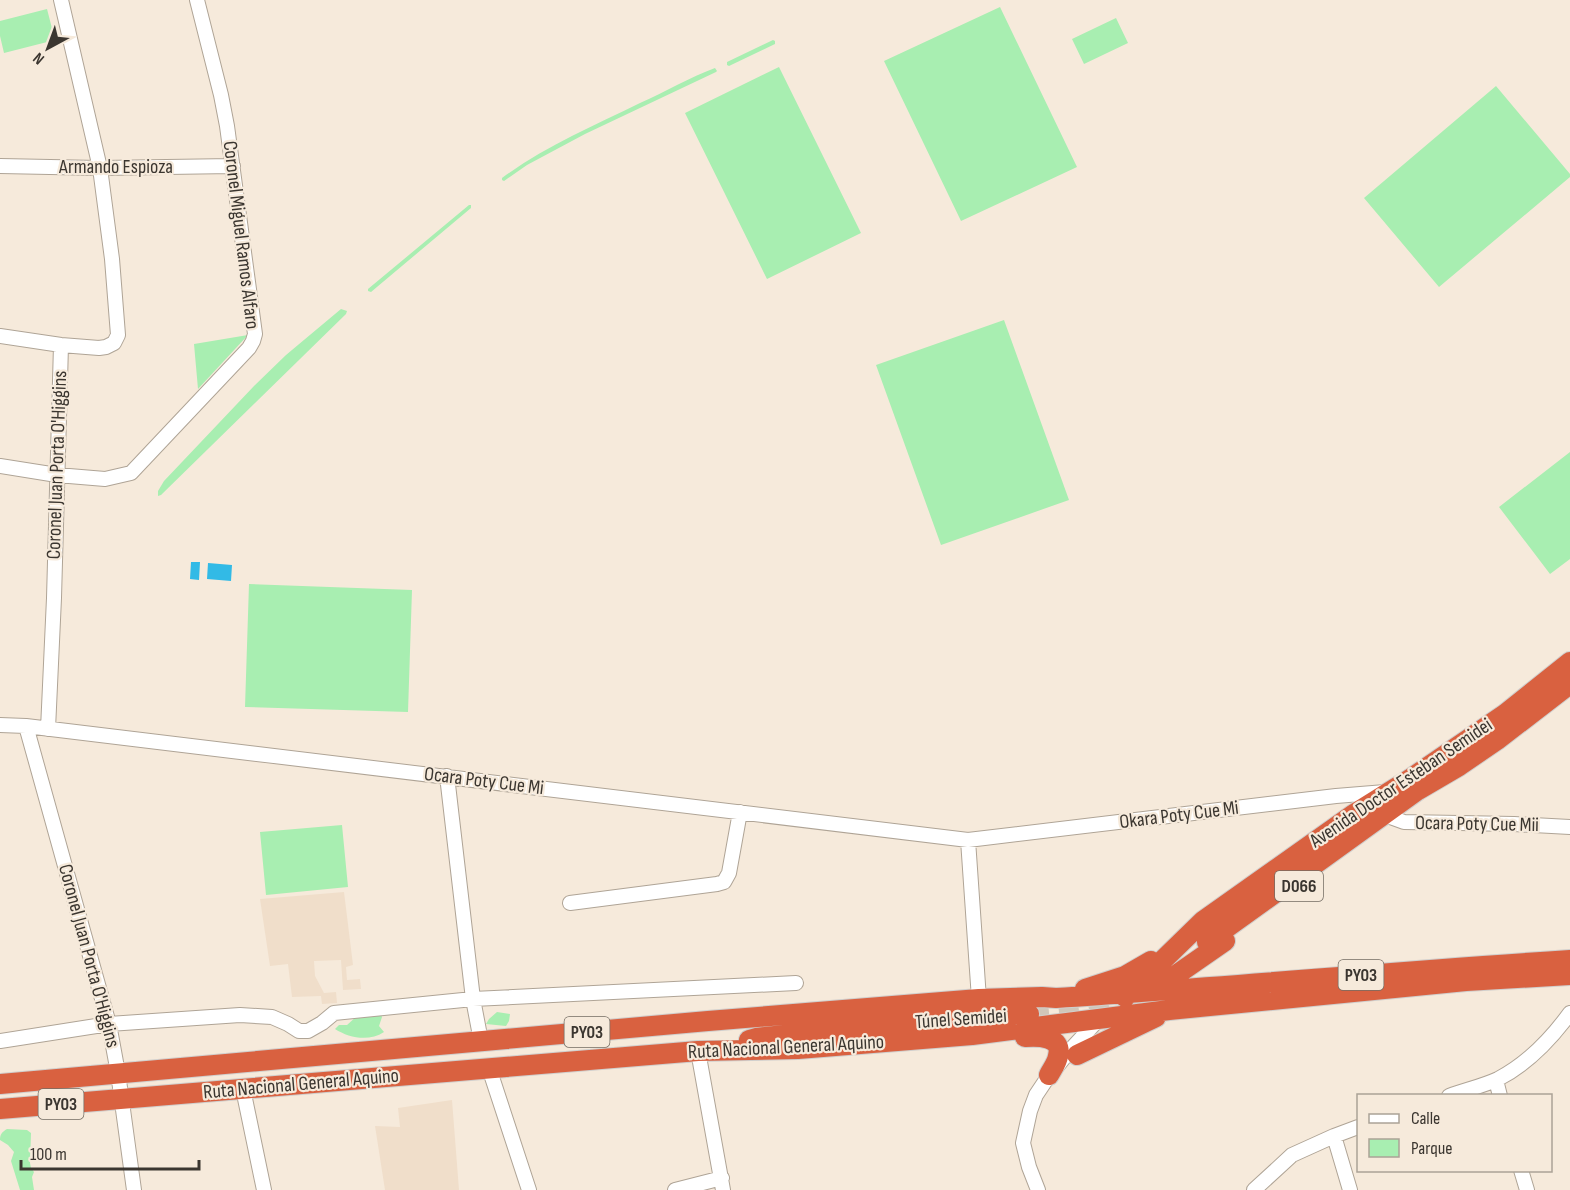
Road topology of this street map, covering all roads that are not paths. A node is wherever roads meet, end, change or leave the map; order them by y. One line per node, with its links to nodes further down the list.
1 (60, 0): 5 (street)
2 (197, 0): 4 (street, Coronel Miguel Ramos Alfaro)
3 (0, 166): 5 (street, Armando Espioza)
4 (233, 166): 5 (street, Armando Espioza); 9 (street, Coronel Miguel Ramos Alfaro)
5 (100, 168): 7 (street)
6 (0, 336): 7 (street)
7 (61, 345): 9 (street, Coronel Juan Porta O'Higgins)
8 (0, 466): 9 (street, Coronel Miguel Ramos Alfaro)
9 (57, 475): 14 (street, Coronel Juan Porta O'Higgins)
10 (1570, 662): 16 (highway, Avenida Doctor Esteban Semidei / D066)
11 (1570, 684): 18 (highway, Avenida Doctor Esteban Semidei / D066)
12 (0, 725): 13 (street, Ocara Poty Cue Mi)
13 (26, 726): 14 (street, Ocara Poty Cue Mi); 38 (street, Coronel Juan Porta O'Higgins)
14 (48, 729): 15 (street, Ocara Poty Cue Mi)
15 (447, 776): 17 (street, Ocara Poty Cue Mi); 31 (street)
16 (1390, 792): 20 (street, Okara Poty Cue Mi); 22 (highway, Avenida Doctor Esteban Semidei / D066)
17 (740, 812): 20 (street, Ocara Poty Cue Mi); 21 (street)
18 (1387, 813): 19 (street, Ocara Poty Cue Mii); 23 (highway, D066)
19 (1570, 827)
20 (968, 840): 32 (street)
21 (570, 903)
22 (1203, 921): 29 (highway, Avenida Doctor Esteban Semidei / D066); 30 (highway)
23 (1207, 948): 27 (highway); 28 (highway, D066)
24 (1570, 960): 27 (highway, Ruta Nacional General Aquino / PY03)
25 (1570, 975): 33 (highway, Ruta Nacional General Aquino / PY03)
26 (796, 983): 31 (street)
27 (1232, 986): 28 (highway, Ruta Nacional General Aquino / PY03)
28 (1151, 992): 29 (highway, Ruta Nacional General Aquino / PY03); 36 (highway, Avenida Doctor Esteban Semidei / D066)
29 (1130, 993): 30 (highway, Ruta Nacional General Aquino / PY03); 37 (highway, Avenida Doctor Esteban Semidei / D066)
30 (1056, 998): 32 (highway, Ruta Nacional General Aquino / PY03)
31 (473, 999): 38 (street); 41 (street)
32 (979, 999): 41 (highway, Ruta Nacional General Aquino / PY03)
33 (1169, 1010): 36 (highway, Ruta Nacional General Aquino / PY03); 43 (highway)
34 (1570, 1013): 47 (street)
35 (1029, 1014): 42 (highway, Túnel Semidei)
36 (1120, 1016): 37 (highway, Ruta Nacional General Aquino / PY03); 43 (street, Avenida Doctor Esteban Semidei)
37 (1099, 1019): 39 (highway, Ruta Nacional General Aquino / PY03); 46 (street, Avenida Doctor Esteban Semidei)
38 (109, 1024): 40 (street); 45 (street, Coronel Juan Porta O'Higgins)
39 (972, 1035): 42 (highway, Ruta Nacional General Aquino / PY03); 46 (highway)
40 (0, 1041)
41 (480, 1041): 45 (highway, Ruta Nacional General Aquino / PY03)
42 (706, 1051): 44 (highway, Ruta Nacional General Aquino / PY03); 57 (street)
43 (1077, 1056): 46 (street, Avenida Doctor Esteban Semidei)
44 (489, 1068): 49 (highway, Ruta Nacional General Aquino / PY03); 60 (street)
45 (118, 1073): 48 (highway, Ruta Nacional General Aquino / PY03); 52 (street, Coronel Juan Porta O'Higgins)
46 (1049, 1075): 62 (street, Avenida Doctor Esteban Semidei)
47 (1496, 1080): 50 (street); 51 (street)
48 (0, 1084)
49 (243, 1089): 52 (highway, Ruta Nacional General Aquino / PY03); 59 (street)
50 (1452, 1094)
51 (1500, 1094)
52 (121, 1099): 53 (highway, Ruta Nacional General Aquino / PY03); 58 (street, Coronel Juan Porta O'Higgins)
53 (0, 1109)
54 (1357, 1128): 55 (street)
55 (1334, 1136): 63 (street); 64 (street)
56 (1522, 1172): 65 (street)
57 (722, 1184): 61 (street)
58 (134, 1190)
59 (264, 1190)
60 (529, 1190)
61 (675, 1190)
62 (1038, 1190)
63 (1254, 1190)
64 (1350, 1190)
65 (1527, 1190)

